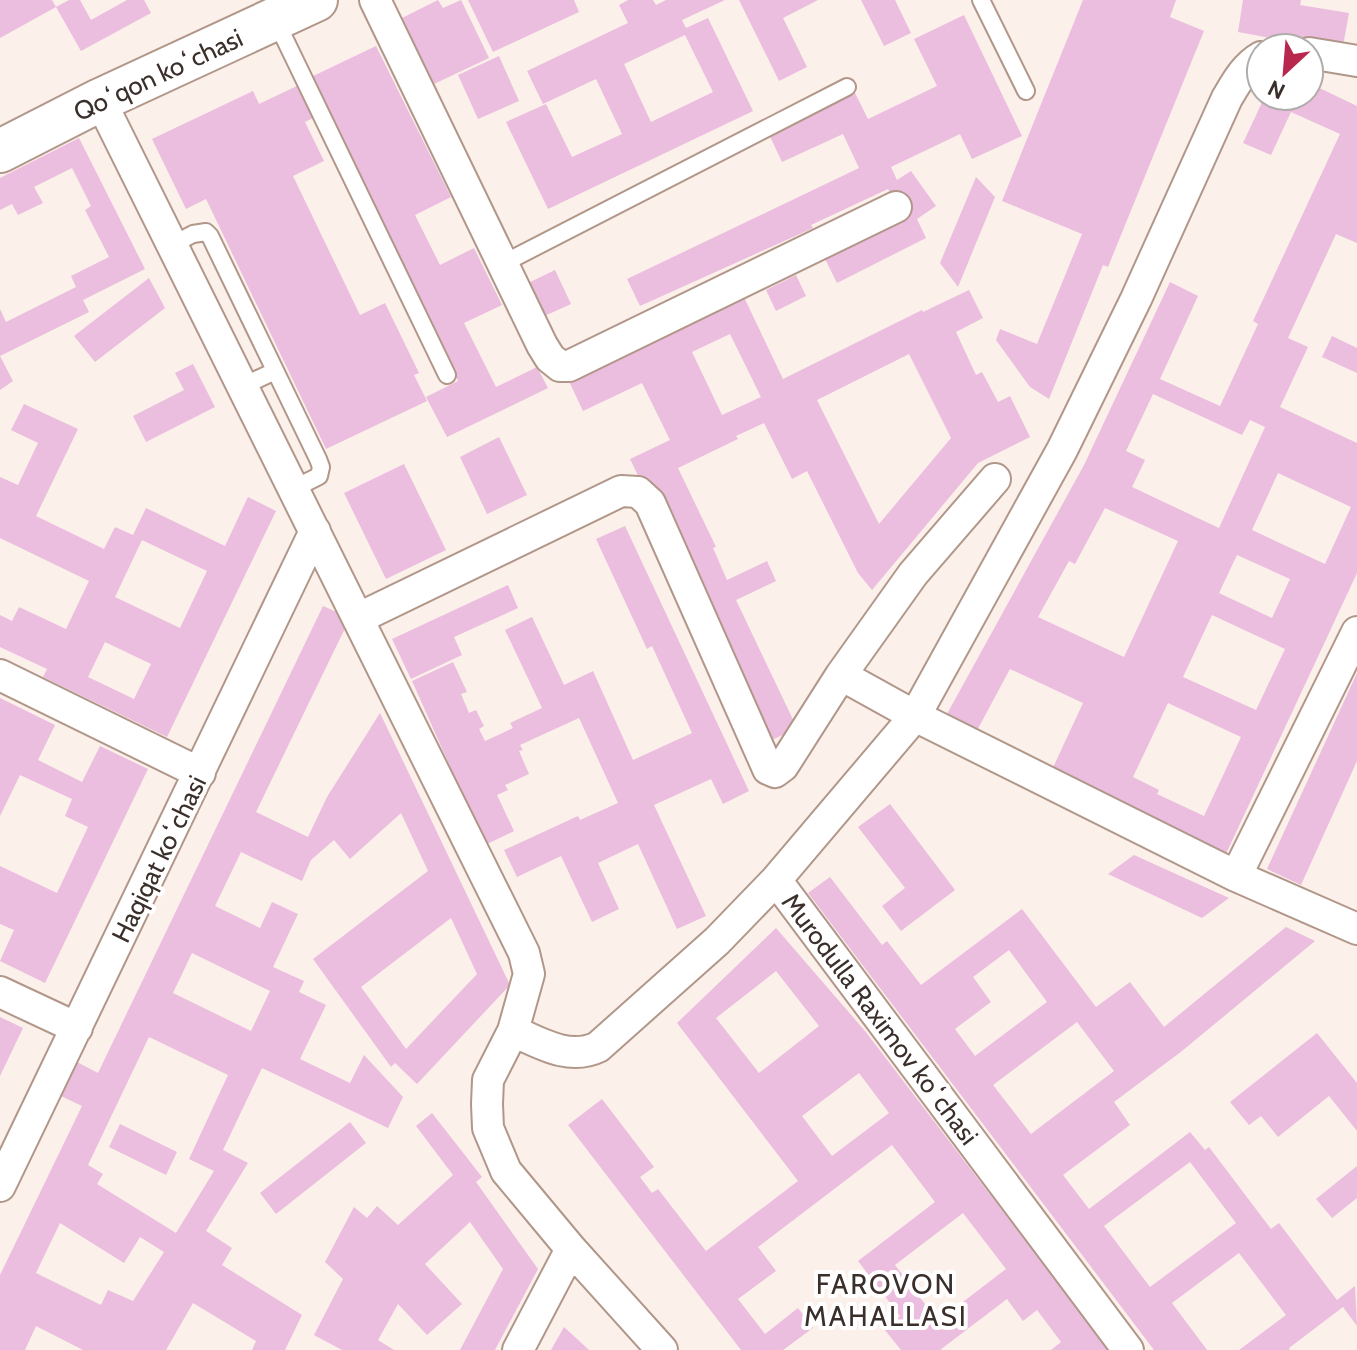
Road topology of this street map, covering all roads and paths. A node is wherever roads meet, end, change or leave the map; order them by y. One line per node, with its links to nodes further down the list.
1 (316, 0): 4 (main road, Qoʻqon koʻchasi)
2 (375, 0): 14 (street)
3 (981, 0): 9 (lane)
4 (275, 20): 10 (main road, Qoʻqon koʻchasi); 16 (lane)
5 (1325, 56): 6 (street)
6 (1357, 61)
7 (1245, 70): 25 (street)
8 (847, 87): 14 (lane)
9 (1026, 91)
10 (100, 100): 11 (main road, Qoʻqon koʻchasi); 13 (street)
11 (0, 151)
12 (896, 207): 14 (street)
13 (172, 245): 15 (lane); 17 (street)
14 (504, 263)
15 (275, 371): 17 (lane); 19 (lane)
16 (447, 375)
17 (243, 386): 19 (street)
18 (995, 479): 24 (street)
19 (295, 488): 20 (street)
20 (315, 531): 21 (street); 26 (street, Haqiqat koʻchasi)
21 (359, 618): 24 (street); 32 (street)
22 (1357, 632): 27 (street)
23 (0, 675): 26 (street)
24 (841, 675): 25 (street)
25 (915, 716): 27 (street); 28 (street)
26 (200, 773): 31 (street, Haqiqat koʻchasi)
27 (1236, 876): 29 (street)
28 (776, 880): 32 (street, Murodulla Raximov koʻchasi); 37 (street, Murodulla Raximov koʻchasi)
29 (1357, 929)
30 (0, 992): 31 (street)
31 (77, 1028): 33 (street, Haqiqat koʻchasi)
32 (513, 1031): 34 (street)
33 (0, 1186)
34 (571, 1249): 35 (street); 36 (street)
35 (518, 1350)
36 (662, 1350)
37 (1128, 1350)

